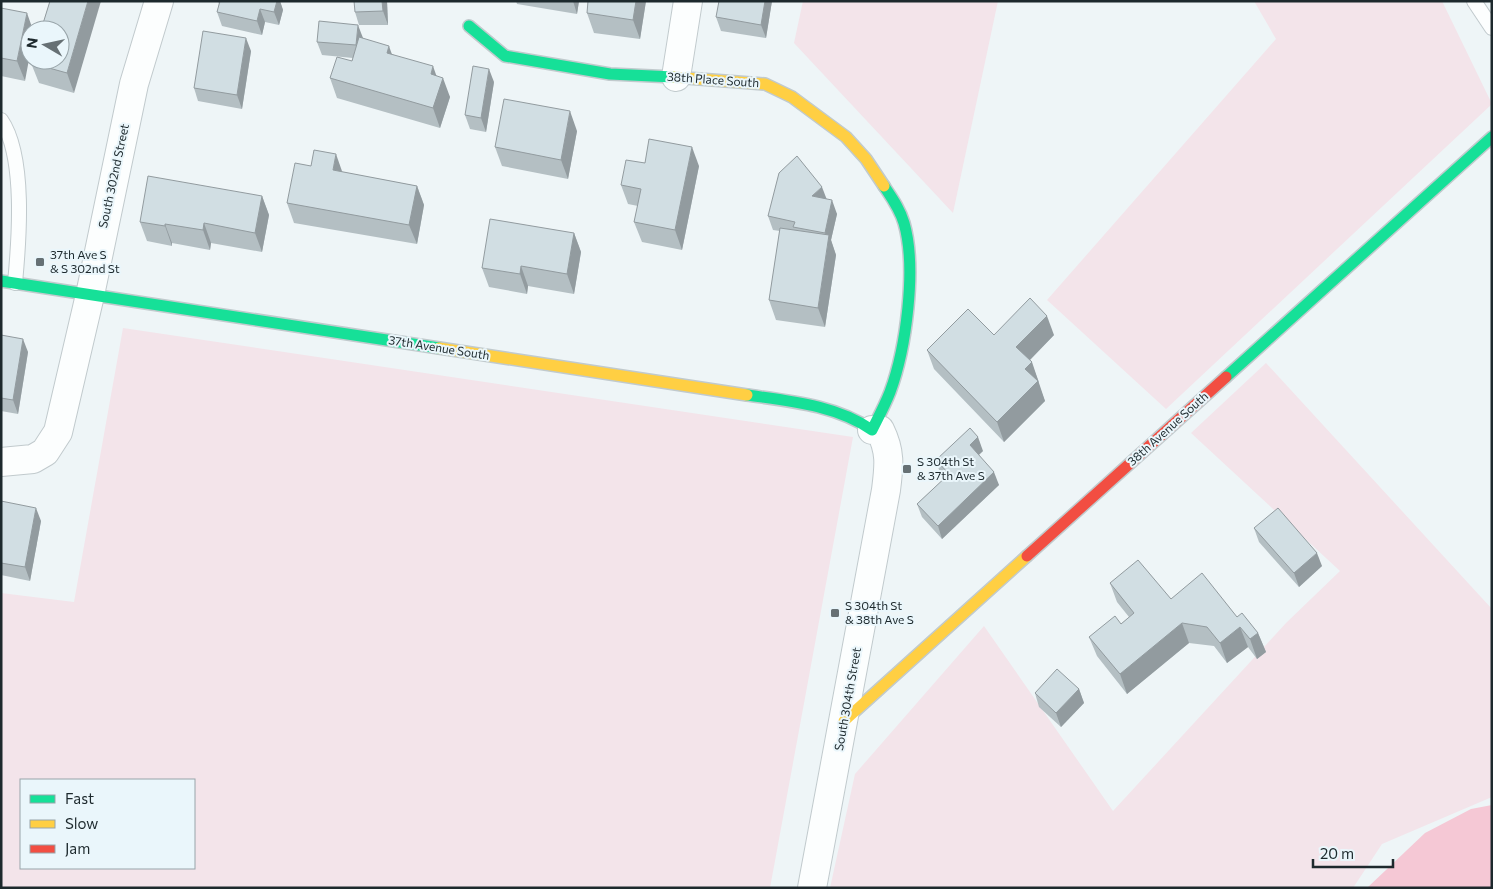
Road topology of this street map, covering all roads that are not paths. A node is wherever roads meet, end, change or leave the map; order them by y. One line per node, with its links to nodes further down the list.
1 (159, 1): 11 (street, South 302nd Street)
2 (688, 1): 6 (street)
3 (1474, 1): 5 (lane)
4 (470, 26): 6 (street, 38th Place South)
5 (1492, 28)
6 (676, 77): 12 (street, 38th Place South)
7 (1, 120): 10 (lane)
8 (1492, 138): 14 (street, 38th Avenue South)
9 (1, 281): 10 (street, 37th Avenue South)
10 (15, 283): 11 (street, 37th Avenue South)
11 (90, 295): 12 (street, 37th Avenue South); 13 (street, South 302nd Street)
12 (872, 430): 14 (street, South 304th Street)
13 (1, 462)
14 (844, 720): 15 (street, South 304th Street)
15 (812, 888)

